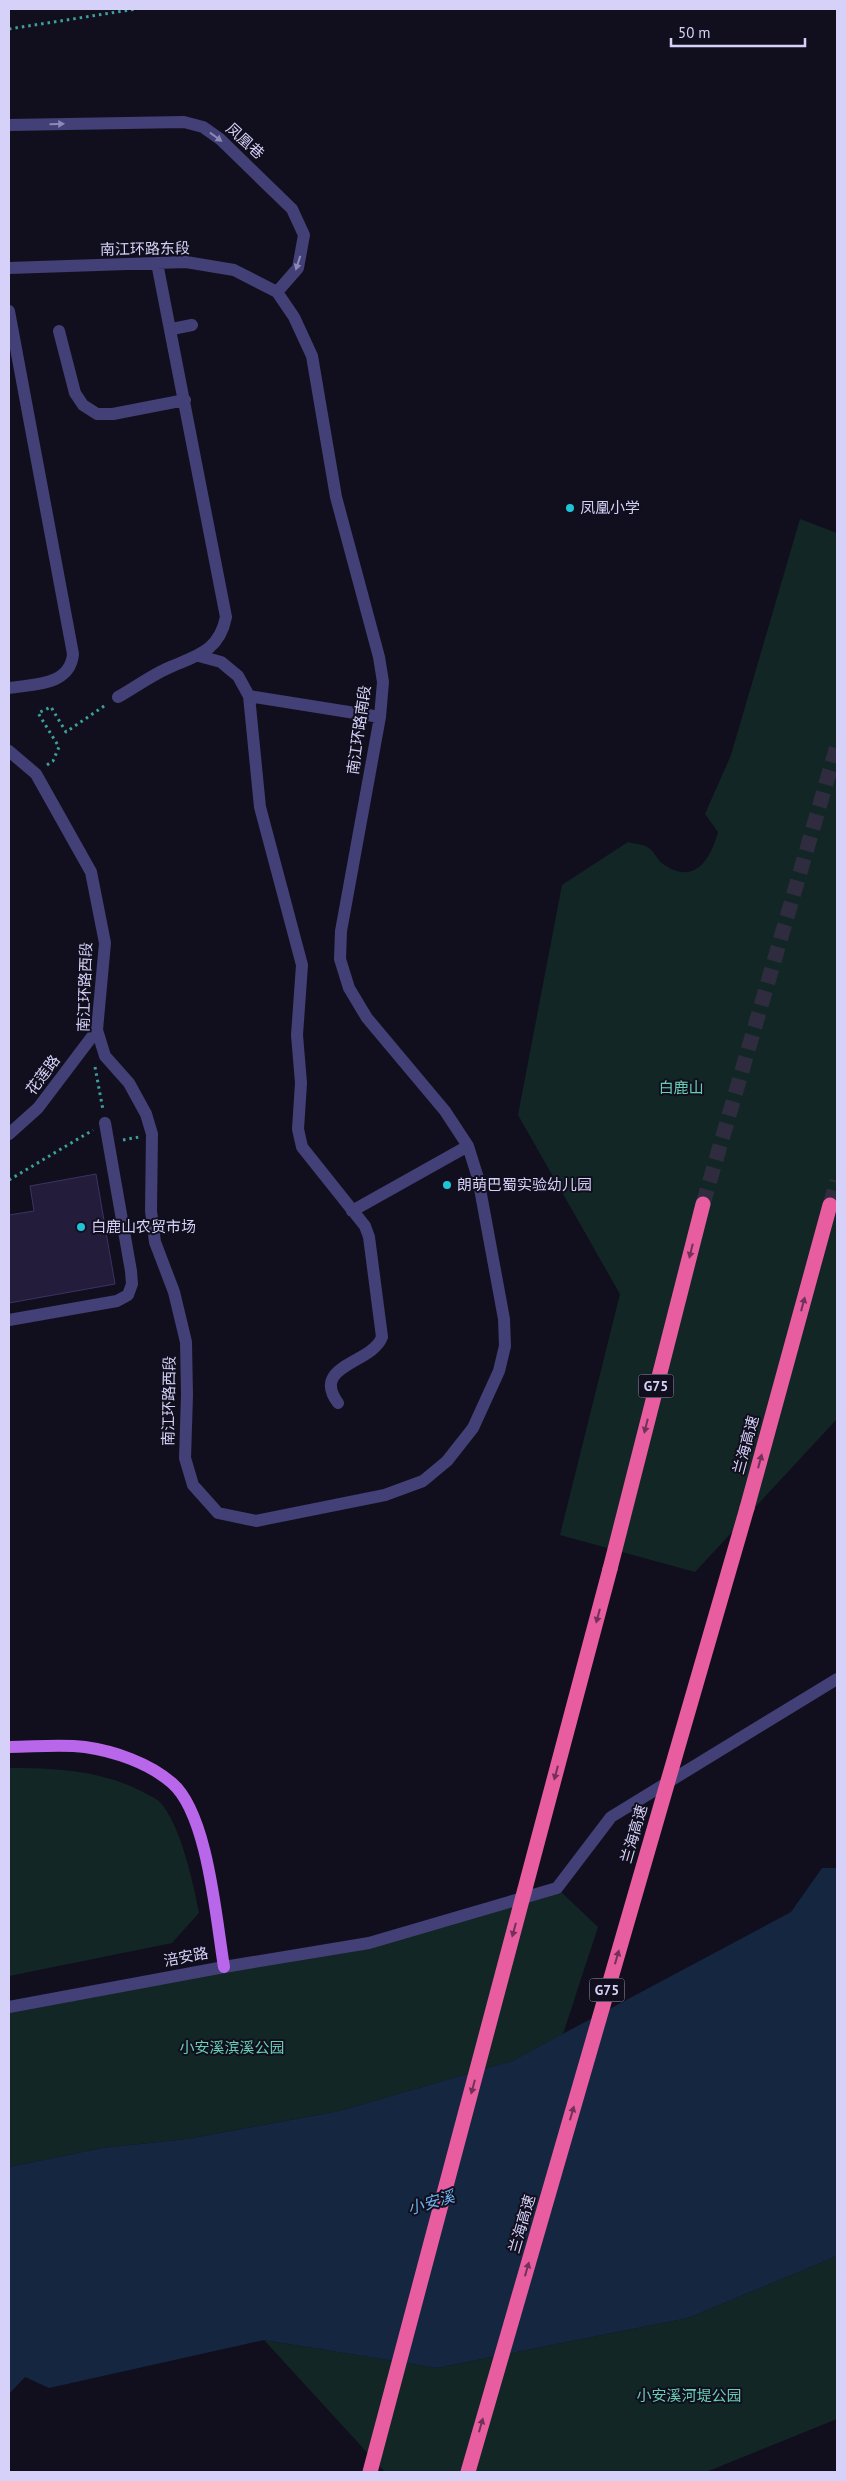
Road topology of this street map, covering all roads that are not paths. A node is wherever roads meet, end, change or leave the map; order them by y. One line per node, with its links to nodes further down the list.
1 (9, 125): 4 (street, 凤凰巷, one-way to 4)
2 (157, 263): 3 (street, 南江环路东段); 4 (street, 南江环路东段); 7 (street)
3 (9, 268)
4 (277, 292): 14 (street, 南江环路南段)
5 (9, 312): 11 (street)
6 (192, 325): 7 (street)
7 (172, 329): 9 (street)
8 (59, 331): 9 (street)
9 (185, 400): 10 (street)
10 (199, 656): 12 (street); 13 (street)
11 (9, 688)
12 (249, 696): 14 (street); 22 (street)
13 (118, 697)
14 (380, 717): 19 (street, 南江环路南段)
15 (9, 751): 16 (street, 南江环路西段)
16 (97, 1030): 18 (street, 花莲路); 19 (street, 南江环路西段)
17 (105, 1122): 23 (street)
18 (9, 1134)
19 (468, 1146): 22 (street)
20 (703, 1204): 29 (highway, G75, one-way to 29, bridge)
21 (830, 1205): 30 (highway, 兰海高速 / G75, one-way to 21, bridge)
22 (352, 1211): 24 (street)
23 (9, 1320)
24 (338, 1403)
25 (837, 1678): 27 (street, 涪安路)
26 (9, 1747): 27 (main road)
27 (224, 1966): 28 (street, 涪安路)
28 (9, 2007)
29 (370, 2472)
30 (468, 2472)

